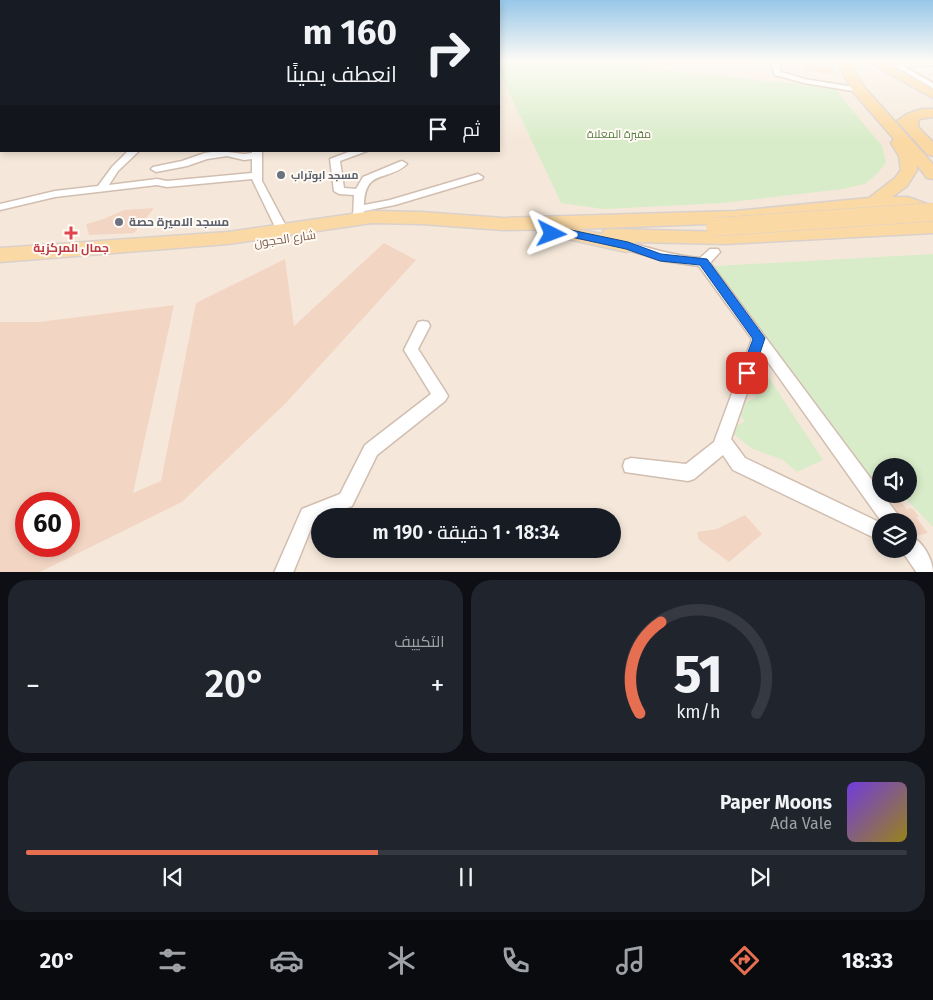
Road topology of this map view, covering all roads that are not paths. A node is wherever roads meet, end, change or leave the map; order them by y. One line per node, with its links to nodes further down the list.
1 (846, 88): 4 (street)
2 (876, 88): 8 (main road)
3 (921, 88): 5 (main road)
4 (858, 90): 7 (main road)
5 (933, 94)
6 (933, 114): 8 (main road)
7 (889, 126): 15 (main road); 20 (main road)
8 (910, 128): 9 (main road)
9 (933, 151)
10 (133, 152): 18 (street)
11 (359, 152): 19 (street)
12 (257, 153): 14 (street); 16 (street)
13 (402, 164): 19 (street)
14 (156, 169)
15 (933, 174)
16 (257, 176): 18 (street); 25 (street)
17 (478, 177): 23 (street)
18 (101, 190): 21 (street)
19 (359, 192): 23 (street)
20 (874, 203): 22 (main road); 24 (main road)
21 (0, 208)
22 (933, 212): 27 (main road, bridge)
23 (358, 214): 24 (main road, شارع الحجون); 25 (main road, شارع الحجون)
24 (570, 229): 27 (main road); 27 (main road); 29 (main road, شارع الحجون)
25 (282, 230): 28 (main road, شارع الحجون)
26 (933, 237): 27 (main road)
27 (714, 245): 31 (street)
28 (0, 255)
29 (0, 264)
30 (423, 326): 37 (street)
31 (759, 338): 32 (street); 34 (street)
32 (724, 444): 33 (street); 35 (street)
33 (630, 466)
34 (886, 513)
35 (872, 528)
36 (917, 555): 38 (street)
37 (283, 572)
38 (930, 572)

